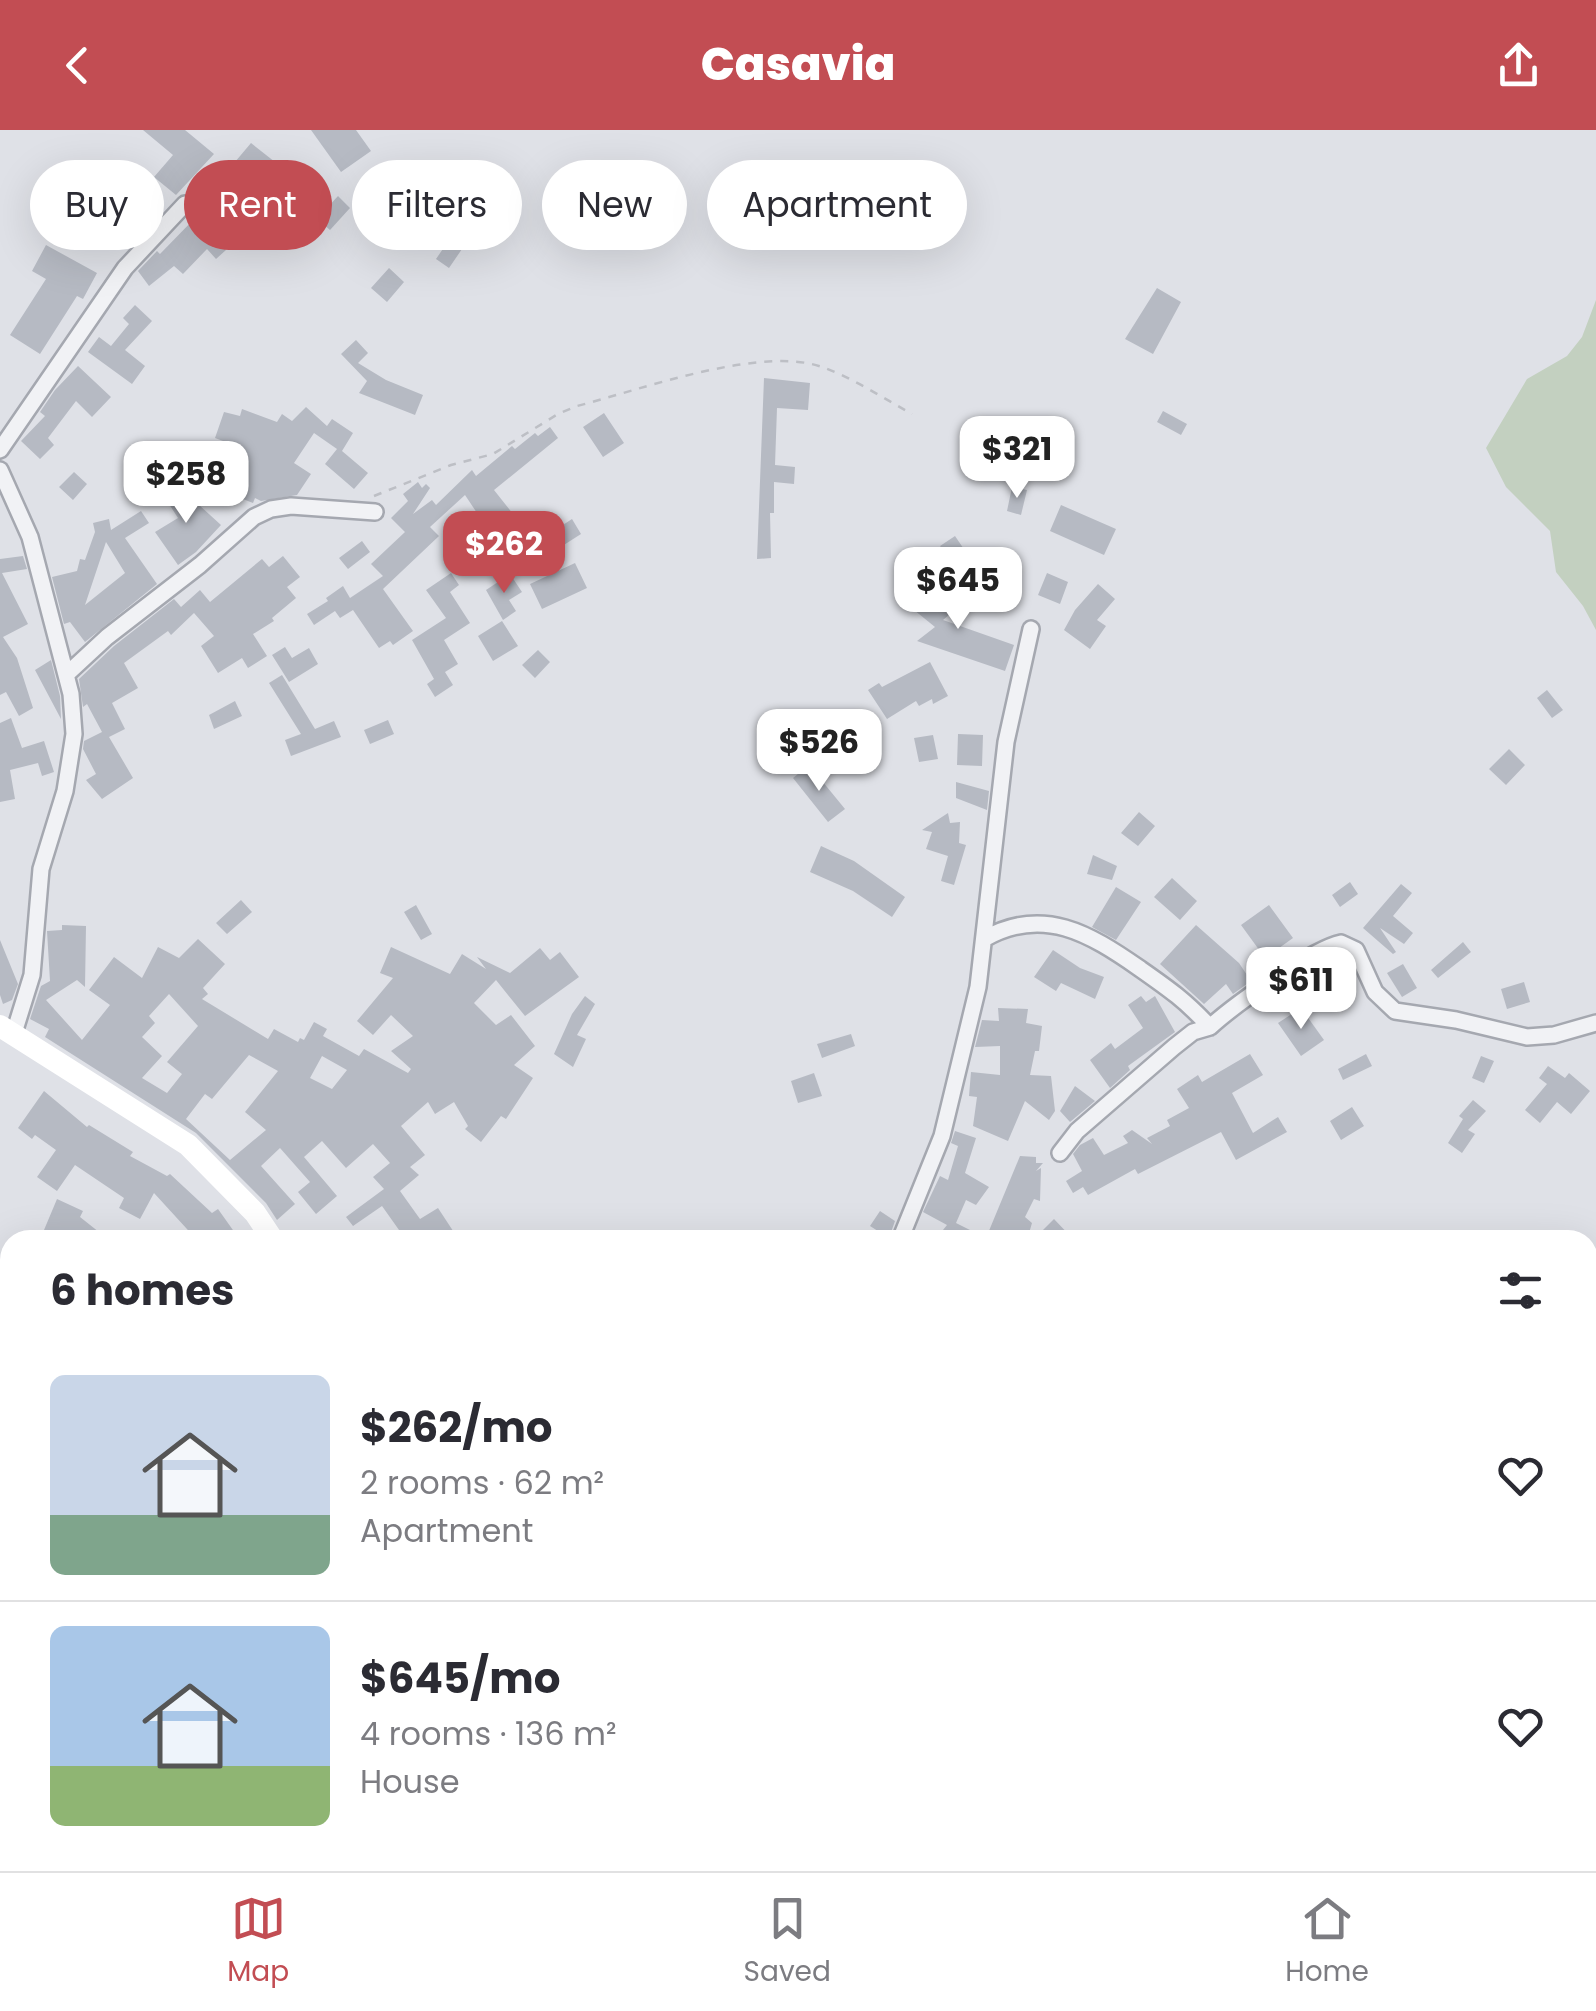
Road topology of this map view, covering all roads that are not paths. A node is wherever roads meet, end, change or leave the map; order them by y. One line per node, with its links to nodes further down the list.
1 (184, 205): 2 (street)
2 (0, 450)
3 (0, 470): 6 (street)
4 (375, 512): 6 (street)
5 (1031, 629): 7 (street)
6 (66, 675): 10 (street)
7 (984, 938): 9 (street); 13 (street)
8 (1596, 1023): 9 (street)
9 (1210, 1028): 11 (street)
10 (7, 1030): 12 (main road)
11 (1060, 1153)
12 (267, 1230)
13 (904, 1230)

